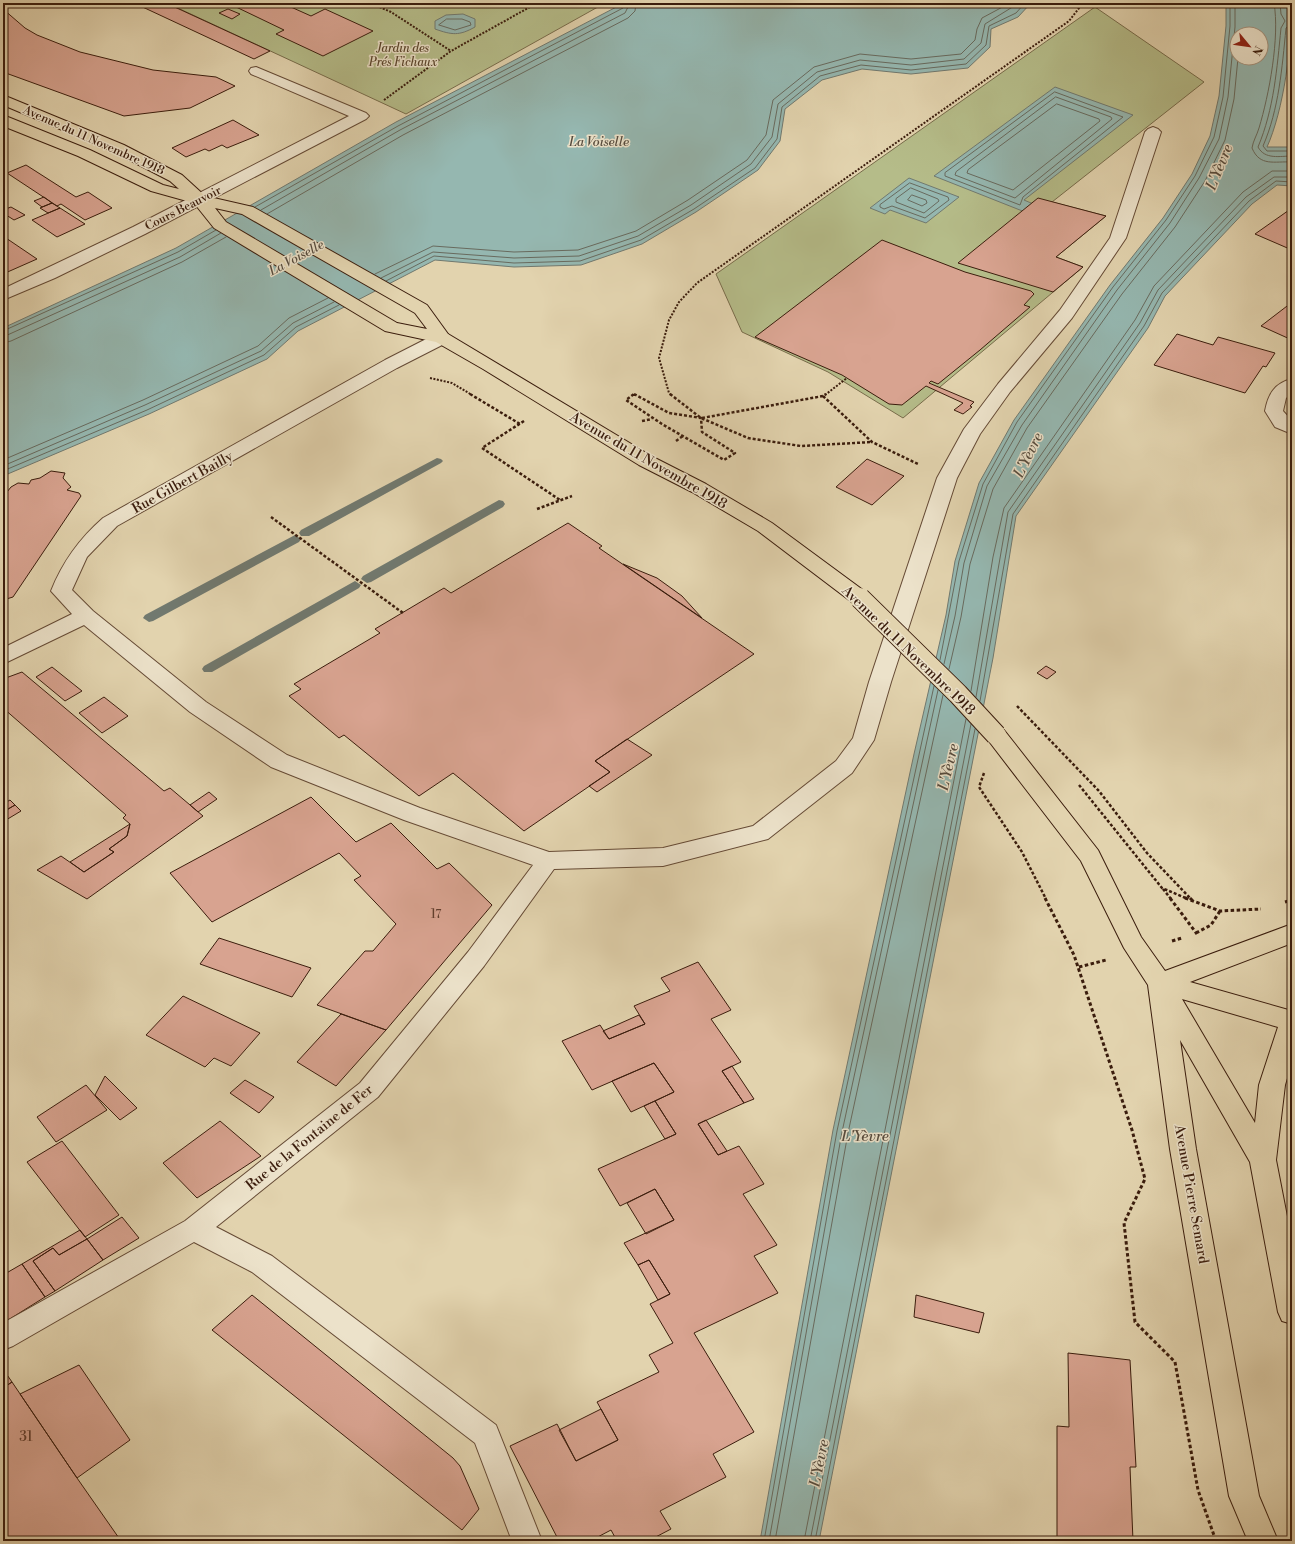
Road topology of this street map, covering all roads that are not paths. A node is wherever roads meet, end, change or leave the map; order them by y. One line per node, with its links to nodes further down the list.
1 (256, 71): 5 (street, Cours Beauvoir)
2 (3, 100): 5 (main road, Avenue du 11 Novembre 1918)
3 (3, 120): 5 (main road, Avenue du 11 Novembre 1918)
4 (1154, 132): 12 (street)
5 (200, 200): 6 (street, Cours Beauvoir); 7 (main road, Avenue du 11 Novembre 1918); 7 (main road, Avenue du 11 Novembre 1918)
6 (3, 295)
7 (442, 338): 10 (street, Rue Gilbert Bailly); 14 (main road, Avenue du 11 Novembre 1918, bridge)
8 (1292, 384): 9 (street)
9 (1292, 428)
10 (86, 616): 11 (street); 12 (street)
11 (3, 656)
12 (548, 861): 17 (street, Rue de la Fontaine de Fer)
13 (1292, 933): 14 (main road)
14 (1160, 983): 15 (main road); 16 (main road, Avenue du 11 Novembre 1918); 21 (main road, Avenue Pierre Semard)
15 (1292, 1021): 16 (main road)
16 (1263, 1160): 18 (main road)
17 (194, 1230): 19 (street, Rue de la Fontaine de Fer); 20 (street)
18 (1292, 1312)
19 (3, 1336)
20 (527, 1541)
21 (1263, 1541)

